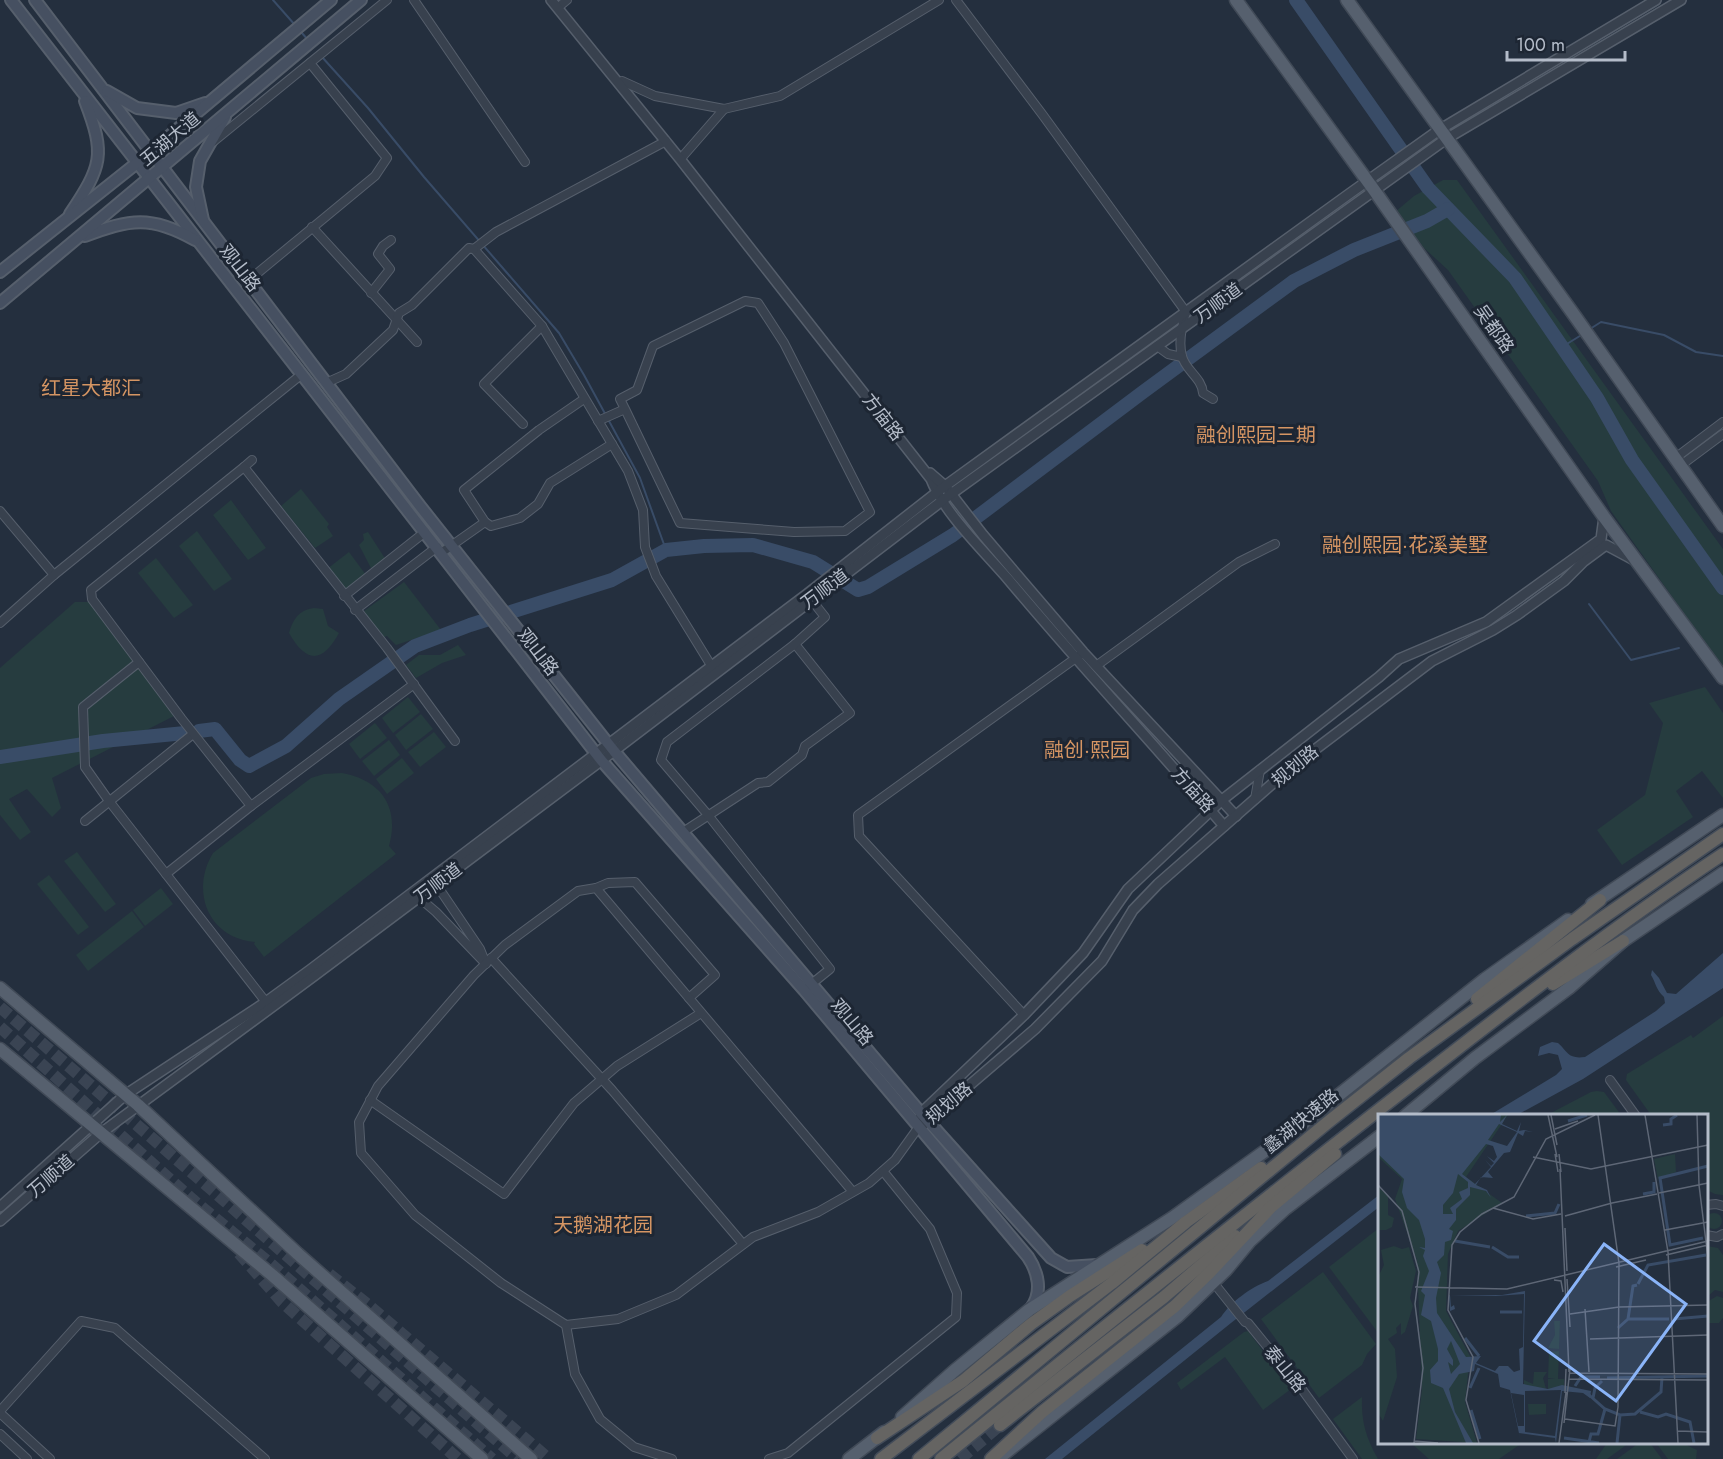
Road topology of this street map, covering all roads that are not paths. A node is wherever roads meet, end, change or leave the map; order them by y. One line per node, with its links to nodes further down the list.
1 (11, 0): 18 (main road, 观山路)
2 (35, 0): 17 (main road, 观山路)
3 (331, 0): 19 (main road, 五湖大道)
4 (361, 0): 21 (main road, 五湖大道)
5 (387, 0): 15 (street)
6 (414, 0): 27 (street)
7 (551, 0): 23 (street, 方庙路)
8 (939, 0): 20 (street)
9 (956, 0): 43 (street)
10 (1236, 0): 31 (main road, 吴都路)
11 (1347, 0): 22 (main road)
12 (1656, 0): 22 (street, 万顺道)
13 (1681, 0): 22 (street, 万顺道)
14 (562, 2): 16 (street, 方庙路)
15 (310, 63): 24 (street); 34 (street)
16 (622, 81): 20 (street); 26 (street, 方庙路)
17 (101, 88): 19 (main road); 25 (main road, 观山路)
18 (81, 90): 28 (main road, 观山路); 33 (main road)
19 (211, 100): 25 (main road, 五湖大道)
20 (724, 109): 26 (street)
21 (228, 111): 24 (main road); 29 (main road, 五湖大道)
22 (1443, 134): 31 (street, 万顺道); 31 (street, 万顺道); 61 (main road)
23 (666, 141): 38 (street); 64 (street, 方庙路)
24 (209, 145): 32 (main road)
25 (150, 152): 28 (main road, 五湖大道); 29 (main road, 观山路)
26 (683, 156): 63 (street, 方庙路)
27 (525, 162)
28 (137, 163): 30 (main road, 观山路); 33 (main road, 五湖大道)
29 (161, 167): 30 (main road, 五湖大道); 32 (main road, 观山路)
30 (149, 177): 35 (main road, 五湖大道); 37 (main road, 观山路)
31 (1376, 182): 43 (street, 万顺道); 46 (street, 万顺道); 66 (main road, 吴都路)
32 (204, 223): 40 (main road, 观山路)
33 (63, 224): 39 (main road, 五湖大道)
34 (312, 227): 40 (street); 41 (street)
35 (76, 240): 37 (main road); 42 (main road, 五湖大道)
36 (391, 240): 41 (street)
37 (200, 242): 50 (main road, 观山路)
38 (476, 248): 44 (street); 45 (street)
39 (0, 272)
40 (248, 281): 51 (main road, 观山路)
41 (371, 293): 44 (street)
42 (0, 303)
43 (1186, 312): 46 (street); 63 (street, 万顺道)
44 (396, 321): 47 (street); 51 (street)
45 (542, 326): 52 (street); 57 (street)
46 (1181, 328): 48 (street, 万顺道); 49 (street)
47 (417, 342)
48 (1157, 346): 49 (street); 63 (street, 万顺道)
49 (1182, 357): 53 (street)
50 (302, 374): 69 (main road, 观山路); 75 (street)
51 (326, 383): 72 (main road, 观山路)
52 (584, 399): 55 (street); 67 (street)
53 (1213, 399)
54 (625, 409): 54 (street); 55 (street)
55 (600, 420): 59 (street)
56 (1723, 422): 61 (street)
57 (523, 424)
58 (1723, 434): 61 (street)
59 (612, 444): 67 (street); 85 (street)
60 (252, 460): 62 (street)
61 (1677, 463): 68 (main road)
62 (244, 467): 76 (street); 83 (street)
63 (948, 490): 64 (street, 万顺道); 70 (street, 方庙路)
64 (939, 497): 70 (street, 方庙路); 77 (street, 万顺道)
65 (0, 511): 75 (street)
66 (1604, 517): 74 (main road, 吴都路); 92 (street, 规划路)
67 (485, 522): 72 (street)
68 (1723, 526)
69 (425, 532): 73 (main road, 观山路); 76 (street)
70 (979, 538): 81 (street, 方庙路); 82 (street, 方庙路)
71 (1275, 544): 84 (street)
72 (451, 546): 73 (street); 90 (main road, 观山路)
73 (439, 550): 78 (street); 91 (main road, 观山路)
74 (1636, 561): 86 (main road, 吴都路); 93 (street, 规划路)
75 (54, 575): 79 (street)
76 (344, 596): 78 (street)
77 (809, 597): 80 (street); 85 (street, 万顺道); 90 (street, 万顺道)
78 (355, 610): 87 (street)
79 (0, 623)
80 (795, 644): 98 (street); 98 (street)
81 (1083, 652): 82 (street); 84 (street, 方庙路)
82 (1075, 658): 97 (street, 方庙路); 119 (street)
83 (138, 662): 88 (street); 95 (street)
84 (1096, 666): 94 (street, 方庙路)
85 (712, 667): 90 (street, 万顺道)
86 (1723, 678)
87 (414, 684): 89 (street); 96 (street)
88 (193, 734): 95 (street); 96 (street)
89 (455, 741)
90 (611, 748): 91 (street, 万顺道); 103 (main road, 观山路)
91 (599, 757): 108 (street, 万顺道); 114 (main road, 观山路)
92 (1260, 770): 93 (street); 94 (street, 规划路)
93 (1255, 799): 100 (street, 规划路)
94 (1222, 800): 97 (street, 规划路); 100 (street, 方庙路)
95 (109, 801): 101 (street); 107 (street)
96 (251, 806): 107 (street)
97 (1211, 810): 102 (street, 方庙路); 119 (street, 规划路)
98 (708, 815): 103 (street); 114 (street)
99 (1723, 815): 111 (main road)
100 (1236, 816): 102 (street, 规划路)
101 (85, 820)
102 (1224, 826): 132 (street, 规划路)
103 (683, 832): 114 (main road, 观山路)
104 (1723, 834): 122 (highway, 蠡湖快速路)
105 (1723, 854): 120 (highway)
106 (1723, 873): 112 (main road)
107 (166, 874): 117 (street)
108 (434, 880): 110 (street, 万顺道); 113 (street)
109 (596, 888): 113 (street); 116 (street); 116 (street)
110 (416, 894): 113 (street); 117 (street, 万顺道)
111 (1600, 900): 122 (highway); 150 (main road)
112 (1623, 941): 120 (highway); 130 (main road)
113 (488, 961): 124 (street); 127 (street)
114 (808, 987): 132 (main road, 观山路); 136 (main road, 观山路)
115 (0, 988): 126 (main road)
116 (689, 998): 118 (street)
117 (268, 1005): 126 (street, 万顺道); 128 (street, 万顺道)
118 (701, 1013): 124 (street); 140 (street)
119 (1024, 1015): 132 (street, 规划路)
120 (1460, 1046): 123 (highway)
121 (0, 1049): 135 (main road)
122 (1409, 1058): 134 (highway, 蠡湖快速路)
123 (1441, 1061): 129 (highway); 168 (highway)
124 (601, 1079): 127 (street); 149 (street)
125 (1610, 1080): 131 (street)
126 (125, 1095): 128 (main road); 135 (street, 万顺道)
127 (370, 1100): 153 (street)
128 (138, 1105): 137 (street, 万顺道); 162 (main road)
129 (1385, 1114)
130 (1408, 1114)
131 (1635, 1114)
132 (925, 1117): 136 (street, 规划路); 150 (main road, 观山路)
133 (1378, 1119): 144 (highway)
134 (1327, 1123): 146 (highway); 167 (highway, 蠡湖快速路)
135 (91, 1124): 137 (main road); 143 (street, 万顺道)
136 (918, 1128): 139 (street); 152 (main road, 观山路)
137 (101, 1133): 145 (street, 万顺道); 161 (main road)
138 (1378, 1138): 151 (main road)
139 (883, 1171): 140 (street); 164 (street)
140 (853, 1192): 149 (street)
141 (1708, 1205): 142 (street)
142 (1723, 1206)
143 (0, 1207)
144 (1271, 1207): 155 (highway); 169 (highway)
145 (0, 1221)
146 (1186, 1222): 157 (highway); 166 (highway)
147 (1723, 1234): 148 (street)
148 (1708, 1235)
149 (743, 1244): 153 (street)
150 (1097, 1265): 152 (main road)
151 (1213, 1282): 170 (main road); 171 (street, 泰山路)
152 (1029, 1310): 157 (main road)
153 (566, 1324): 163 (street)
154 (0, 1412): 159 (street); 160 (street)
155 (1000, 1425)
156 (0, 1434): 158 (street)
157 (877, 1438): 165 (main road)
158 (27, 1459)
159 (50, 1459)
160 (265, 1459)
161 (482, 1459)
162 (531, 1459)
163 (672, 1459)
164 (769, 1459)
165 (849, 1459)
166 (881, 1459)
167 (920, 1459)
168 (941, 1459)
169 (991, 1459)
170 (997, 1459)
171 (1353, 1459)

